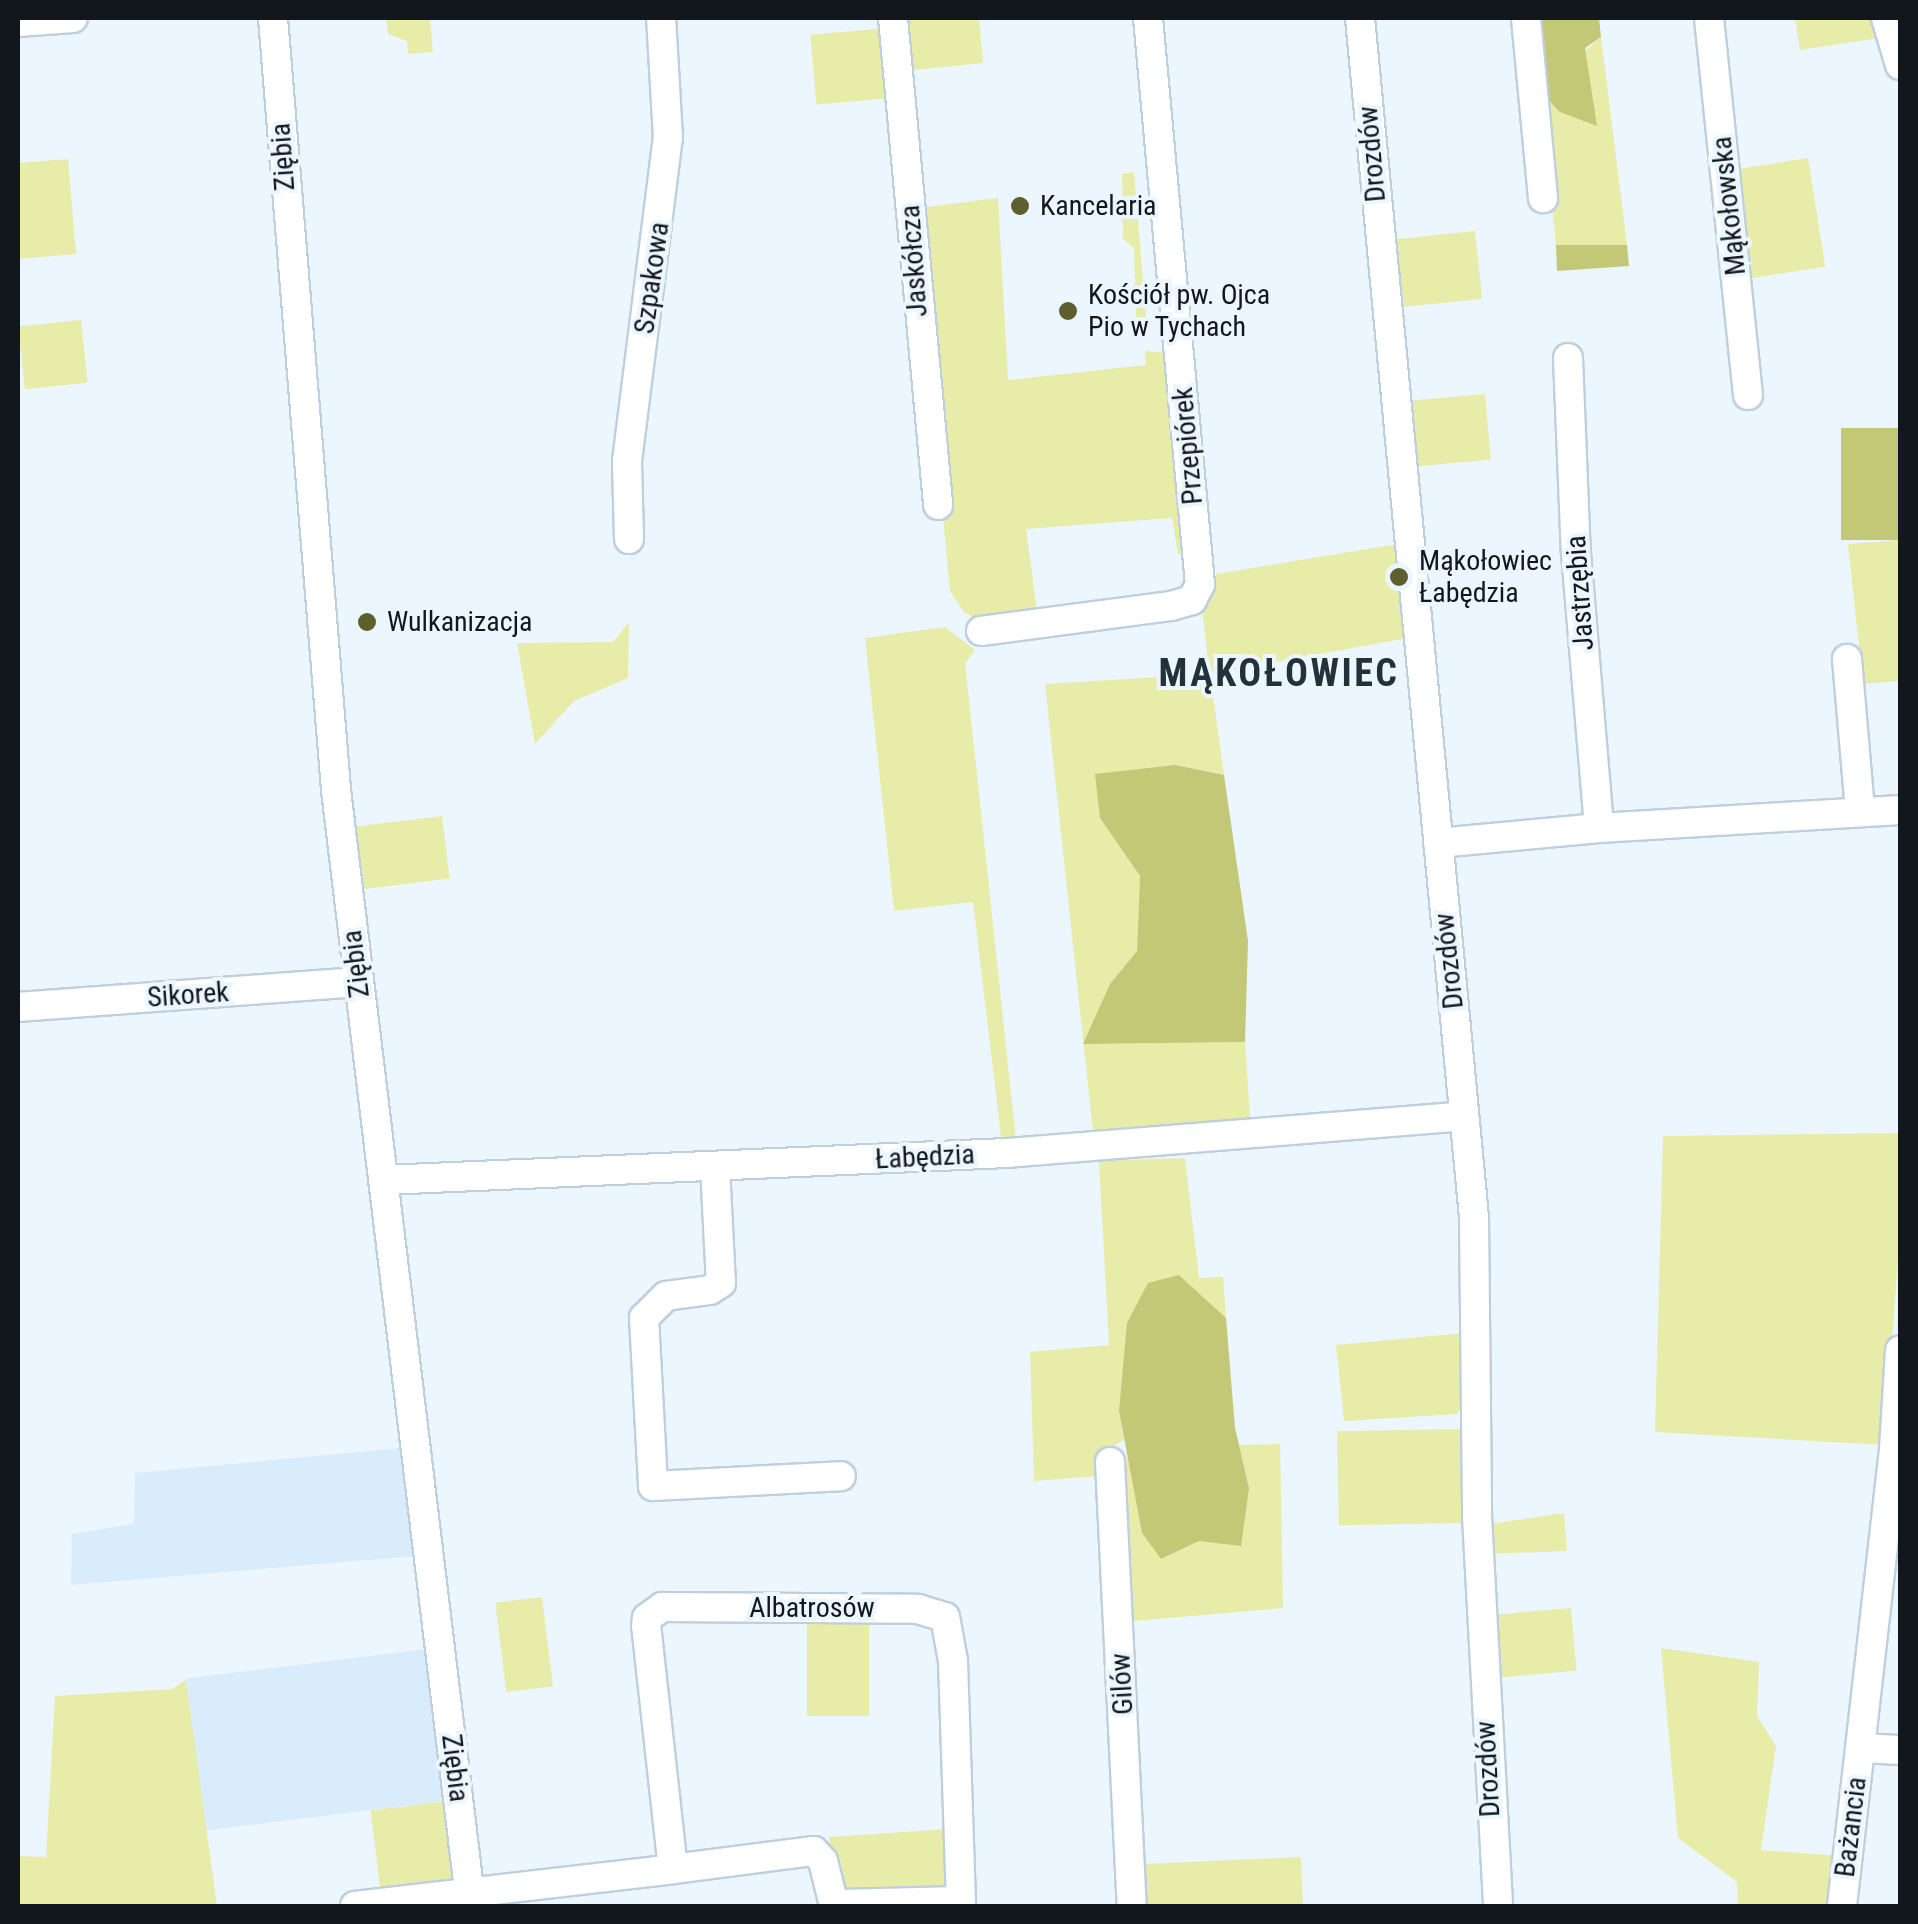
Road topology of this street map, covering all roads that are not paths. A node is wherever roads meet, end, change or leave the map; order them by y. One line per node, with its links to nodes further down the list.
1 (73, 18): 10 (street)
2 (272, 18): 23 (street, Ziębia)
3 (661, 18): 16 (street, Szpakowa)
4 (893, 18): 15 (street, Jaskółcza)
5 (1148, 18): 17 (street, Przepiórek)
6 (1360, 18): 22 (street, Drozdów)
7 (1526, 18): 12 (street)
8 (1709, 18): 14 (street, Mąkołowska)
9 (1886, 18): 11 (street)
10 (34, 20)
11 (1900, 65)
12 (1543, 198)
13 (1568, 358): 21 (street, Jastrzębia)
14 (1748, 394)
15 (938, 505)
16 (629, 539)
17 (981, 631)
18 (1848, 659): 19 (street)
19 (1860, 810): 20 (street); 21 (street)
20 (1900, 810)
21 (1599, 828): 22 (street)
22 (1438, 843): 25 (street, Drozdów)
23 (358, 982): 24 (street, Sikorek); 27 (street, Ziębia)
24 (18, 1007)
25 (1464, 1116): 26 (street, Łabędzia); 38 (street, Drozdów)
26 (715, 1166): 27 (street, Łabędzia); 30 (street)
27 (384, 1180): 34 (street, Ziębia)
28 (1900, 1350): 31 (street, Bażancia)
29 (1110, 1462): 37 (street, Gilów)
30 (841, 1476)
31 (1860, 1748): 32 (street, Bażancia); 39 (street, Bażancia)
32 (1900, 1750)
33 (674, 1869): 34 (street, Albatrosów); 35 (street, Albatrosów); 35 (street, Albatrosów)
34 (471, 1899): 36 (street, Albatrosów)
35 (960, 1904)
36 (355, 1906)
37 (1132, 1906)
38 (1498, 1906)
39 (1842, 1906)

